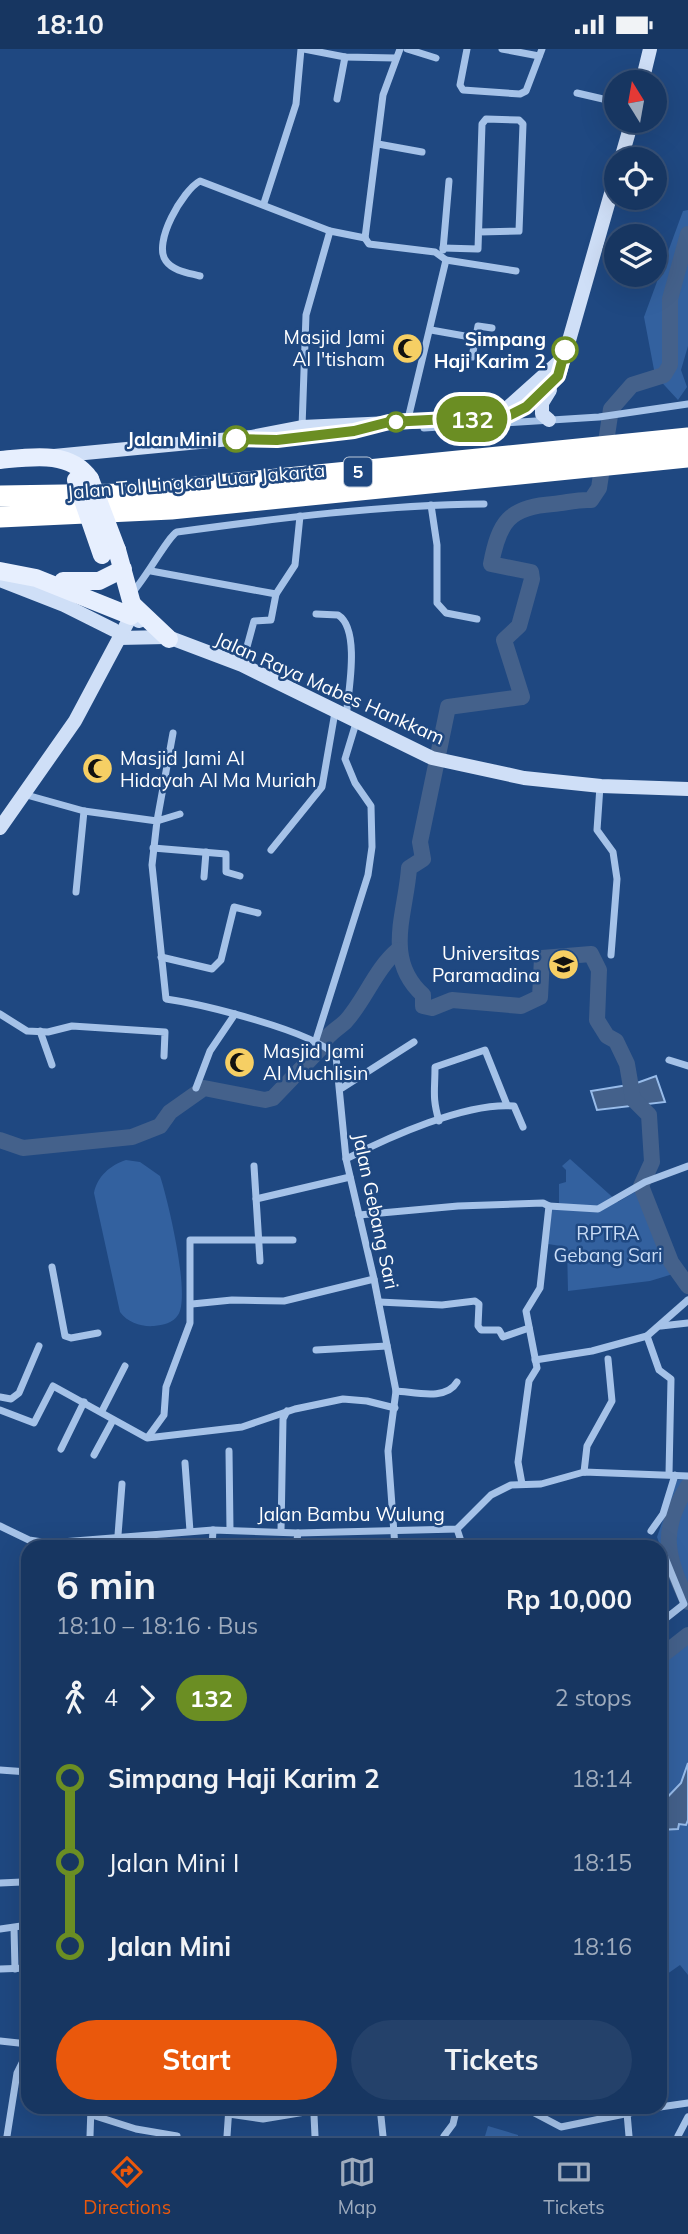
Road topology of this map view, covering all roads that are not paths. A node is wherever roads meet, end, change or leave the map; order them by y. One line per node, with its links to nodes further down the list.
1 (302, 49): 8 (street); 18 (street)
2 (400, 49): 9 (street)
3 (407, 49): 10 (street)
4 (467, 49): 7 (street)
5 (502, 49): 7 (street)
6 (650, 49): 11 (main road)
7 (541, 53)
8 (345, 57): 9 (street); 13 (street)
9 (396, 58): 15 (street)
10 (436, 58)
11 (645, 70)
12 (577, 93): 14 (street)
13 (337, 99)
14 (604, 99)
15 (378, 144): 16 (street); 22 (street)
16 (422, 152)
17 (449, 181): 23 (street)
18 (264, 203): 20 (street); 26 (street)
19 (606, 210): 31 (main road)
20 (330, 232): 22 (street); 38 (street)
21 (479, 232): 21 (street); 23 (street)
22 (365, 238): 24 (street)
23 (443, 248): 24 (street)
24 (444, 258): 25 (street); 28 (street)
25 (516, 271)
26 (200, 276)
27 (492, 328): 29 (street)
28 (431, 330): 29 (street); 37 (street)
29 (476, 338): 30 (street)
30 (472, 357)
31 (561, 360): 32 (main road); 35 (main road)
32 (558, 376): 34 (main road); 35 (main road)
33 (688, 404): 34 (street)
34 (549, 420): 35 (street)
35 (489, 421): 37 (main road); 39 (street)
36 (389, 422): 37 (main road); 38 (main road); 39 (main road)
37 (407, 423)
38 (311, 430): 39 (main road); 41 (main road)
39 (354, 431)
40 (688, 438): 42 (highway, Jalan Tol Lingkar Luar Jakarta / 5)
41 (117, 450): 43 (main road); 47 (main road)
42 (625, 455): 44 (highway, Jalan Tol Lingkar Luar Jakarta / 5); 45 (highway, Jalan Tol Lingkar Luar Jakarta / 5)
43 (46, 457): 46 (main road); 47 (main road)
44 (688, 457)
45 (588, 459): 48 (highway, Jalan Tol Lingkar Luar Jakarta / 5); 52 (highway, Jalan Tol Lingkar Luar Jakarta / 5)
46 (0, 460)
47 (82, 475): 55 (main road, bridge)
48 (0, 496)
49 (484, 504): 50 (street)
50 (431, 505): 51 (street); 61 (street)
51 (300, 516): 54 (street); 58 (street)
52 (5, 519)
53 (0, 572): 56 (main road)
54 (151, 572): 58 (street); 59 (street)
55 (116, 573): 56 (main road); 59 (main road)
56 (36, 578): 59 (main road)
57 (0, 580): 62 (main road)
58 (276, 594): 64 (street)
59 (127, 607): 62 (main road); 63 (main road)
60 (316, 614): 65 (street)
61 (477, 619)
62 (116, 638): 63 (main road); 69 (main road)
63 (168, 638): 64 (main road, Jalan Raya Mabes Hankkam)
64 (242, 665): 65 (main road, Jalan Raya Mabes Hankkam)
65 (346, 718): 67 (main road, Jalan Raya Mabes Hankkam); 75 (street); 89 (street)
66 (173, 733): 72 (street)
67 (601, 786): 68 (main road, Jalan Raya Mabes Hankkam); 81 (street)
68 (688, 789)
69 (23, 794): 70 (street); 73 (main road)
70 (84, 811): 72 (street); 79 (street)
71 (180, 814): 72 (street)
72 (157, 821): 74 (street)
73 (0, 828)
74 (153, 848): 76 (street); 82 (street)
75 (271, 850)
76 (206, 852): 77 (street); 78 (street)
77 (240, 876)
78 (204, 877)
79 (76, 892)
80 (258, 913): 82 (street)
81 (611, 955)
82 (161, 957): 83 (street)
83 (166, 999): 84 (street); 86 (street, Jalan Gebang Sari)
84 (155, 1002)
85 (0, 1014): 87 (street)
86 (235, 1014): 89 (street, Jalan Gebang Sari); 95 (street)
87 (40, 1031): 90 (street); 92 (street)
88 (414, 1042): 94 (street)
89 (315, 1043): 94 (street, Jalan Gebang Sari)
90 (164, 1056)
91 (669, 1060): 93 (street)
92 (52, 1065)
93 (688, 1066)
94 (342, 1087): 99 (street, Jalan Gebang Sari)
95 (196, 1088)
96 (507, 1105): 97 (street); 97 (street); 98 (street)
97 (439, 1121): 99 (street)
98 (523, 1127)
99 (346, 1159): 102 (street, Jalan Gebang Sari)
100 (688, 1166): 104 (street)
101 (254, 1167): 103 (street)
102 (350, 1177): 103 (street); 105 (street, Jalan Gebang Sari)
103 (256, 1199): 107 (street)
104 (549, 1206): 105 (street); 116 (street)
105 (359, 1215): 110 (street, Jalan Gebang Sari)
106 (293, 1240): 107 (street)
107 (259, 1241): 108 (street); 113 (street)
108 (260, 1261)
109 (52, 1267): 117 (street)
110 (374, 1279): 112 (street, Jalan Gebang Sari); 113 (street)
111 (688, 1300): 115 (street)
112 (379, 1302): 116 (street); 120 (street, Jalan Gebang Sari)
113 (192, 1304): 134 (street)
114 (688, 1323): 115 (street)
115 (662, 1326): 118 (street)
116 (528, 1328): 123 (street)
117 (98, 1333)
118 (647, 1336): 123 (street); 140 (street)
119 (39, 1346): 127 (street)
120 (387, 1346): 121 (street); 126 (street, Jalan Gebang Sari)
121 (316, 1350)
122 (608, 1359): 139 (street)
123 (535, 1360): 143 (street)
124 (125, 1366): 131 (street)
125 (457, 1382): 126 (street)
126 (396, 1391): 129 (street, Jalan Gebang Sari)
127 (0, 1397)
128 (84, 1402): 130 (street); 131 (street); 135 (street)
129 (395, 1408): 132 (street); 150 (street, Jalan Gebang Sari)
130 (0, 1410)
131 (102, 1411): 133 (street)
132 (287, 1411): 134 (street); 149 (street)
133 (113, 1420): 134 (street); 137 (street)
134 (147, 1438)
135 (61, 1449)
136 (229, 1451): 147 (street)
137 (94, 1455)
138 (185, 1463): 148 (street)
139 (584, 1472): 140 (street, Jalan Bambu Wulung); 143 (street, Jalan Bambu Wulung)
140 (672, 1475): 141 (street, Jalan Bambu Wulung); 151 (street)
141 (688, 1476)
142 (122, 1483): 153 (street)
143 (522, 1484): 145 (street, Jalan Bambu Wulung)
144 (0, 1526): 154 (street, Jalan Bambu Wulung)
145 (457, 1529): 150 (street, Jalan Bambu Wulung); 159 (street)
146 (213, 1530): 147 (street, Jalan Bambu Wulung); 148 (street, Jalan Bambu Wulung); 156 (street)
147 (230, 1530): 149 (street, Jalan Bambu Wulung)
148 (190, 1531): 153 (street, Jalan Bambu Wulung)
149 (281, 1531): 152 (street, Jalan Bambu Wulung)
150 (393, 1531): 152 (street, Jalan Bambu Wulung); 158 (street, Jalan Gebang Sari)
151 (651, 1531)
152 (298, 1533): 157 (street)
153 (118, 1535): 155 (street, Jalan Bambu Wulung)
154 (30, 1540)
155 (80, 1540)
156 (212, 1540)
157 (297, 1540)
158 (394, 1540)
159 (461, 1540)
160 (667, 1562): 161 (street)
161 (667, 1617)
162 (0, 1770): 163 (street)
163 (21, 1772)
164 (21, 1878): 165 (street)
165 (0, 1883)
166 (21, 1927): 168 (street)
167 (0, 1929): 168 (street)
168 (14, 1929): 170 (street)
169 (0, 1969): 170 (street)
170 (15, 1969): 171 (street)
171 (21, 1969)
172 (0, 2041): 173 (street)
173 (21, 2043)
174 (21, 2065): 191 (street)
175 (688, 2103): 176 (street)
176 (667, 2106)
177 (92, 2114): 192 (street)
178 (100, 2114): 193 (street)
179 (229, 2114): 194 (street)
180 (244, 2114): 181 (street)
181 (292, 2114)
182 (313, 2114): 195 (street)
183 (381, 2114): 196 (street)
184 (454, 2114): 190 (street)
185 (536, 2114): 189 (street)
186 (623, 2114): 189 (street)
187 (628, 2114): 198 (street)
188 (688, 2117): 199 (street)
189 (561, 2127): 197 (street)
190 (446, 2135)
191 (6, 2136)
192 (90, 2136)
193 (177, 2136)
194 (227, 2136)
195 (315, 2136)
196 (383, 2136)
197 (558, 2136)
198 (629, 2136)
199 (678, 2136)

